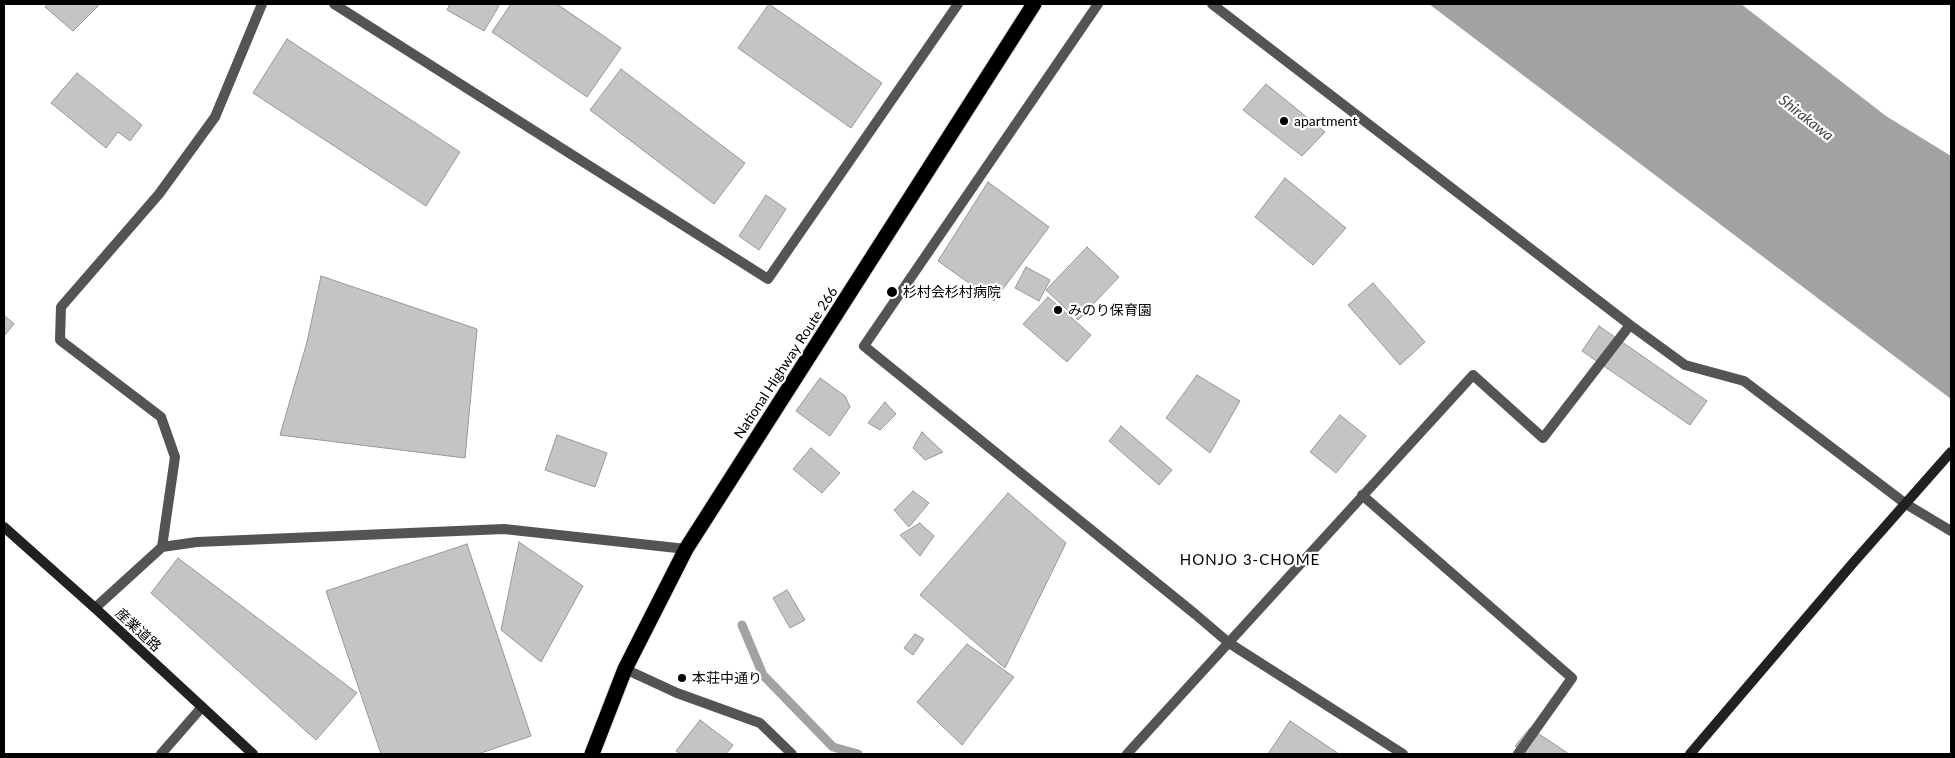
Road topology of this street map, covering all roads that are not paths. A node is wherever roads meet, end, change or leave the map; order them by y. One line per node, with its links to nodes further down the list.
1 (262, 4): 13 (street)
2 (334, 4): 3 (street)
3 (958, 4)
4 (1034, 4): 14 (highway, National Highway Route 266)
5 (1098, 4): 16 (street)
6 (1212, 4): 7 (street)
7 (1630, 325): 9 (street); 10 (street)
8 (1951, 452): 10 (street)
9 (1362, 495): 16 (street); 25 (street)
10 (1906, 504): 12 (street); 26 (street)
11 (4, 527): 15 (street, 産業道路)
12 (1951, 531)
13 (162, 547): 14 (street); 15 (street)
14 (686, 550): 17 (highway, National Highway Route 266)
15 (95, 608): 18 (street, 産業道路)
16 (1230, 643): 23 (street); 24 (street)
17 (626, 670): 21 (highway, National Highway Route 266); 22 (street)
18 (202, 707): 19 (street); 20 (street, 産業道路)
19 (161, 754)
20 (253, 754)
21 (592, 754)
22 (792, 754)
23 (1127, 754)
24 (1403, 754)
25 (1518, 754)
26 (1690, 754)

